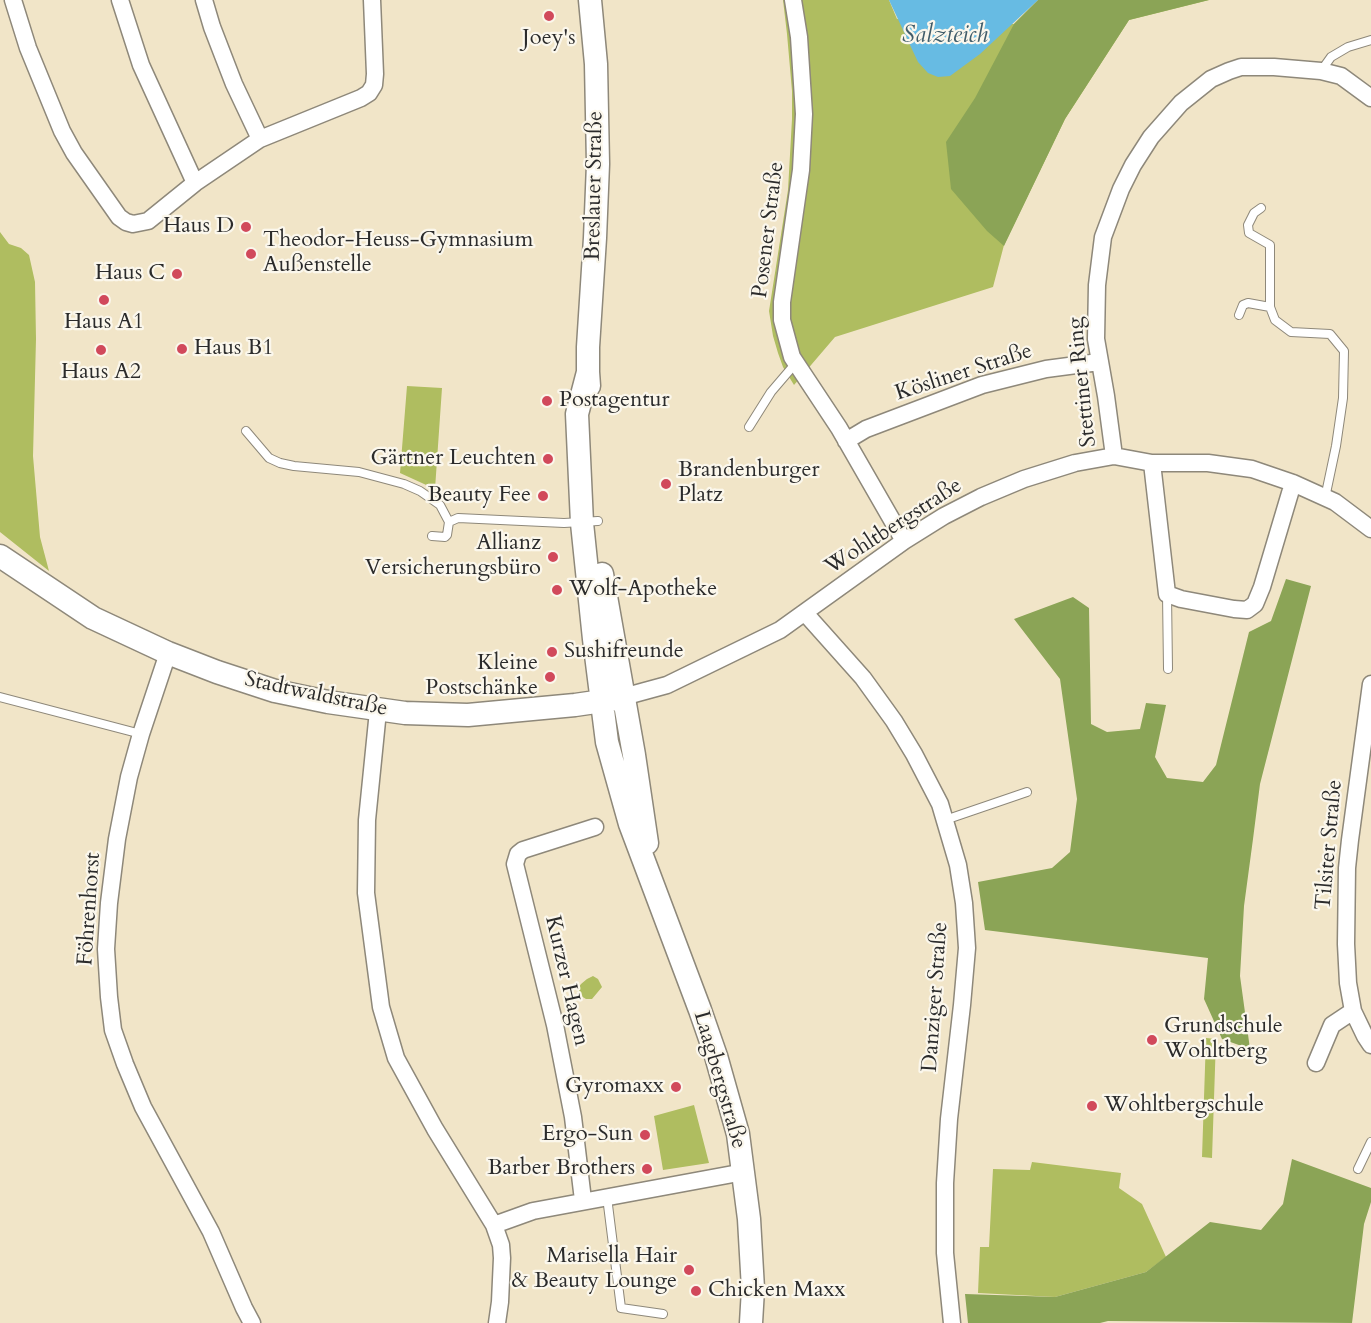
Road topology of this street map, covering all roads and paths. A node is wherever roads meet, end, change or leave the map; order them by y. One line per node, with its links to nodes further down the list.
1 (13, 0): 11 (street)
2 (120, 0): 11 (street)
3 (204, 0): 10 (street)
4 (372, 0): 10 (street)
5 (590, 0): 25 (street, Breslauer Straße)
6 (793, 0): 16 (street, Posener Straße)
7 (1371, 40): 8 (lane)
8 (1321, 71): 9 (street, Stettiner Ring); 15 (street, Stettiner Ring)
9 (1371, 99)
10 (260, 139): 11 (street)
11 (195, 183)
12 (1261, 208): 13 (lane)
13 (1270, 308): 14 (lane); 23 (lane)
14 (1239, 315)
15 (1100, 362): 19 (street, Kösliner Straße); 20 (street, Stettiner Ring)
16 (795, 364): 17 (lane); 19 (street, Posener Straße)
17 (749, 427)
18 (246, 431): 24 (lane)
19 (846, 441): 28 (street, Posener Straße)
20 (1114, 456): 21 (street, Wohltbergstraße); 28 (street, Wohltbergstraße)
21 (1152, 463): 22 (street, Wohltbergstraße); 30 (street)
22 (1293, 483): 23 (street, Wohltbergstraße); 30 (street)
23 (1325, 498): 26 (street, Wohltbergstraße)
24 (449, 522): 25 (lane); 27 (lane)
25 (590, 522): 36 (street)
26 (1371, 530)
27 (432, 536)
28 (904, 541): 31 (street, Wohltbergstraße)
29 (0, 556): 32 (street, Stadtwaldstraße)
30 (1167, 594): 33 (lane)
31 (805, 613): 36 (street, Wohltbergstraße); 40 (street, Danziger Straße)
32 (168, 653): 37 (street, Stadtwaldstraße); 38 (street, Föhrenhorst)
33 (1168, 669)
34 (1371, 684): 42 (street, Tilsiter Straße)
35 (0, 697): 38 (lane)
36 (613, 699): 37 (street, Stadtwaldstraße); 47 (street, Laagbergstraße)
37 (378, 711): 50 (street)
38 (141, 734): 52 (street, Föhrenhorst)
39 (1027, 792): 40 (lane)
40 (945, 820): 55 (street, Danziger Straße)
41 (595, 827): 49 (street, Kurzer Hagen)
42 (1353, 1011): 43 (street, Tilsiter Straße); 44 (street)
43 (1371, 1045)
44 (1316, 1063)
45 (1371, 1142): 46 (lane)
46 (1358, 1169)
47 (744, 1172): 48 (street); 54 (street, Laagbergstraße)
48 (607, 1197): 49 (street); 51 (lane)
49 (584, 1200): 50 (street)
50 (494, 1225): 53 (street)
51 (663, 1314)
52 (252, 1323)
53 (497, 1323)
54 (751, 1323)
55 (952, 1323)

